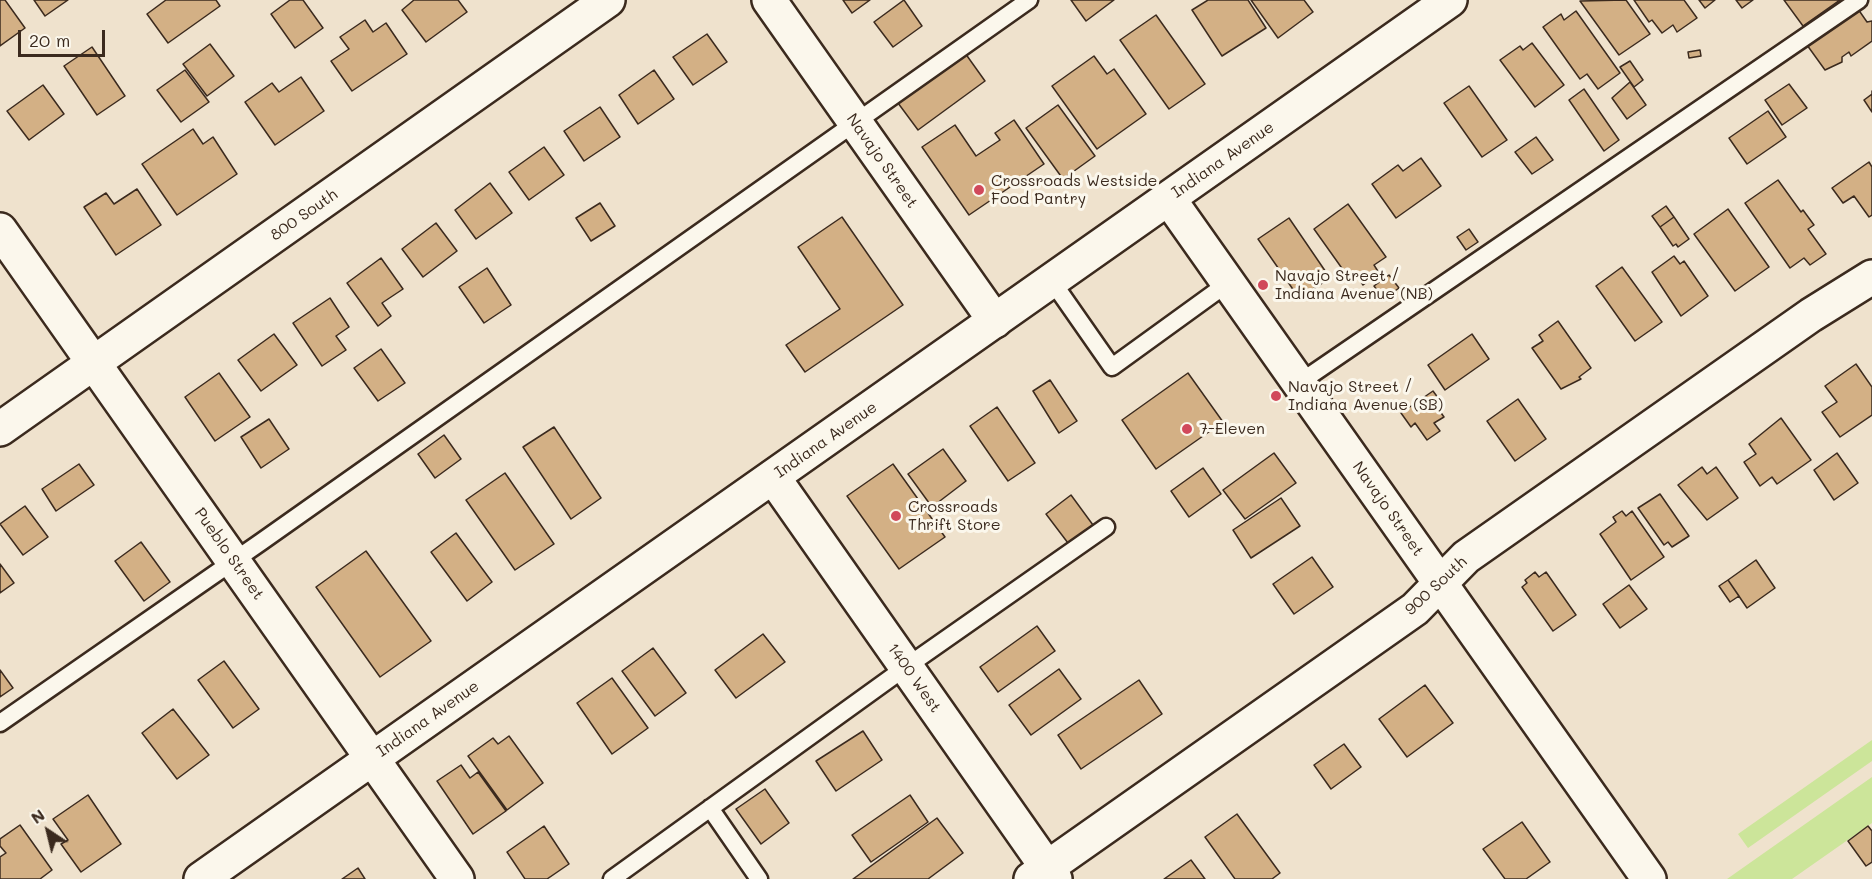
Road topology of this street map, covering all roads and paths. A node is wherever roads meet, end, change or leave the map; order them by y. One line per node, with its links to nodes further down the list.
1 (608, 0): 13 (street, 800 South)
2 (769, 0): 6 (street, Navajo Street)
3 (1029, 0): 6 (lane)
4 (1450, 0): 7 (street, Indiana Avenue)
5 (1859, 0): 14 (lane)
6 (855, 122): 12 (street, Navajo Street); 18 (lane)
7 (1169, 199): 10 (street, Indiana Avenue); 11 (street, Navajo Street)
8 (0, 230): 13 (street, Pueblo Street)
9 (1872, 277): 19 (street, 900 South)
10 (1052, 281): 11 (lane); 12 (street, Indiana Avenue)
11 (1228, 283): 14 (street, Navajo Street)
12 (996, 321): 16 (street, Indiana Avenue)
13 (94, 363): 15 (street, 800 South); 18 (street, Pueblo Street)
14 (1299, 382): 19 (street, Navajo Street)
15 (0, 429)
16 (773, 477): 20 (street, 1400 West); 22 (street, Indiana Avenue)
17 (1106, 527): 20 (lane)
18 (234, 561): 21 (lane); 22 (street, Pueblo Street)
19 (1440, 583): 24 (street, 900 South); 29 (street, Navajo Street)
20 (906, 667): 23 (lane); 24 (street, 1400 West)
21 (0, 723)
22 (372, 759): 25 (street, Indiana Avenue); 26 (street, Pueblo Street)
23 (710, 808): 27 (lane); 28 (lane)
24 (1044, 875)
25 (201, 879)
26 (457, 879)
27 (612, 879)
28 (759, 879)
29 (1649, 879)

